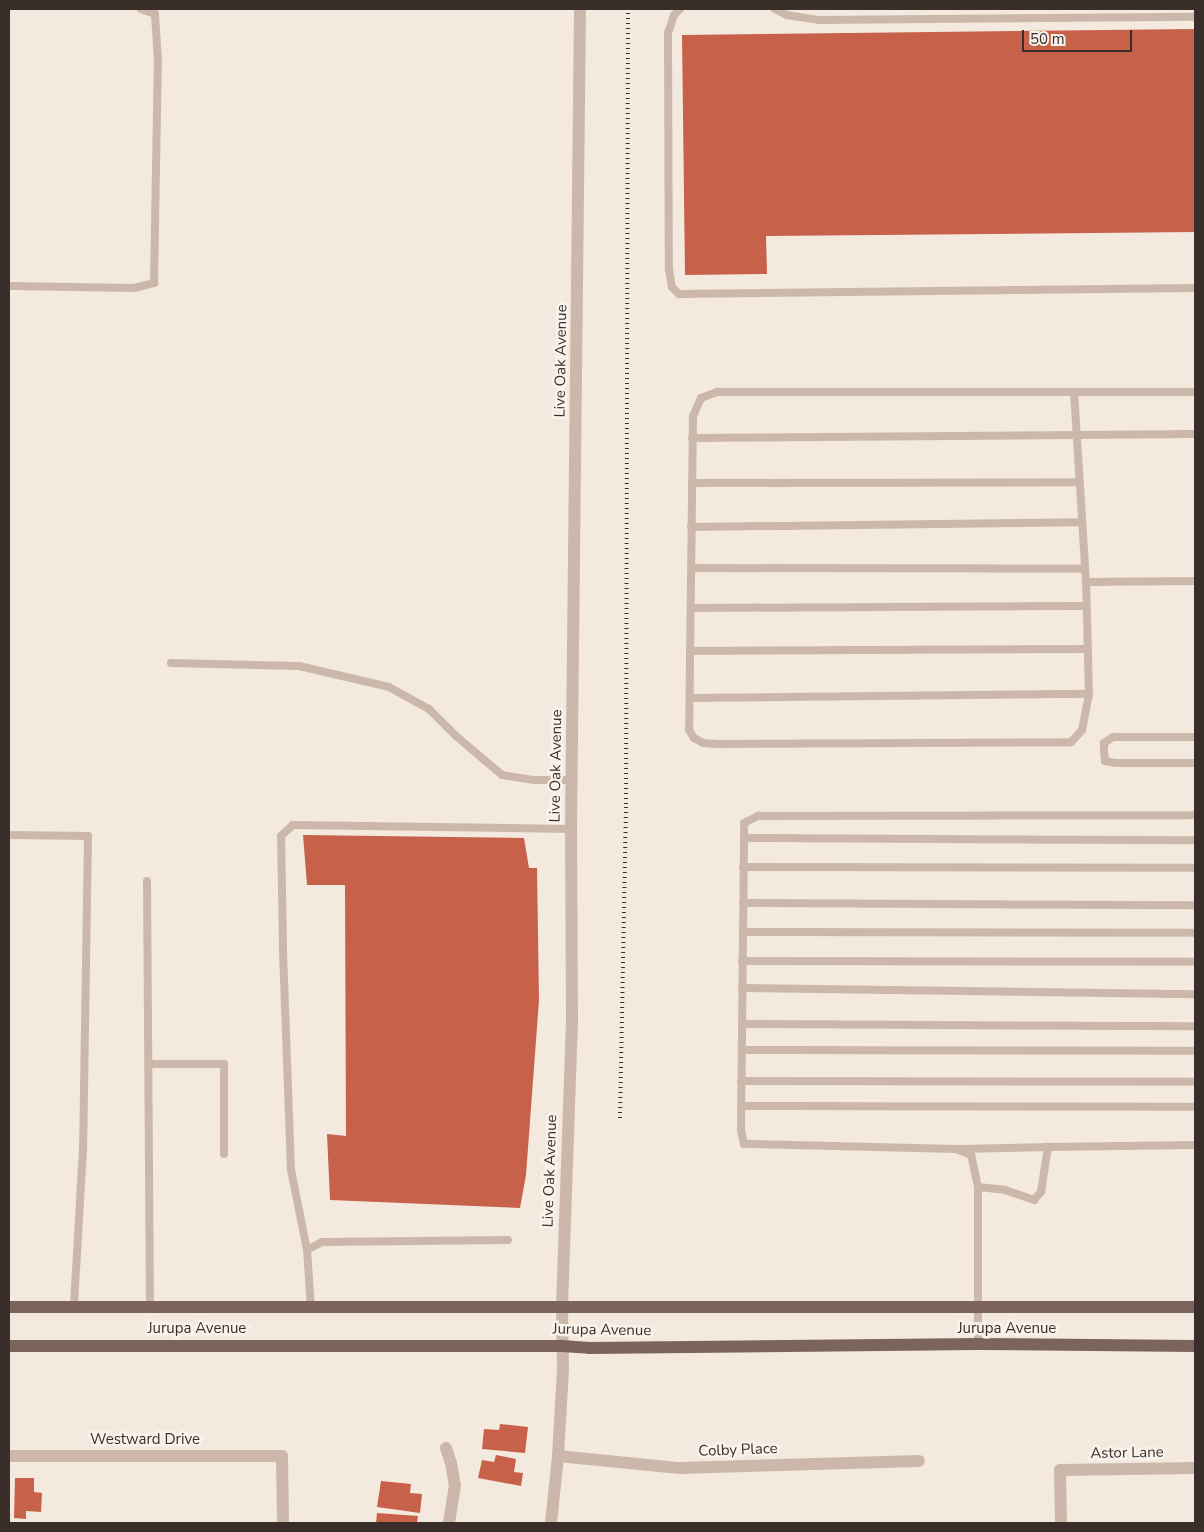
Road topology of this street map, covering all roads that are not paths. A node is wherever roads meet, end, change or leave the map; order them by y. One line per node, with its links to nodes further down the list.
1 (140, 9): 6 (lane)
2 (163, 9): 6 (lane)
3 (580, 9): 32 (street, Live Oak Avenue)
4 (680, 9): 9 (lane)
5 (776, 9): 7 (lane)
6 (155, 14): 8 (lane)
7 (1195, 17)
8 (9, 286)
9 (1195, 288)
10 (1074, 392): 11 (lane); 12 (lane); 14 (lane)
11 (1195, 392)
12 (1076, 434): 13 (lane); 14 (lane); 15 (lane)
13 (1195, 434)
14 (692, 438): 16 (lane)
15 (1079, 482): 16 (lane); 17 (lane)
16 (692, 483): 18 (lane)
17 (1082, 522): 18 (lane); 20 (lane)
18 (692, 527): 19 (lane)
19 (691, 568): 20 (lane); 24 (lane)
20 (1085, 569): 22 (lane)
21 (1195, 581): 22 (lane)
22 (1086, 582): 23 (lane)
23 (1086, 606): 24 (lane); 25 (lane)
24 (691, 608): 26 (lane)
25 (1088, 649): 26 (lane); 28 (lane)
26 (690, 651): 29 (lane)
27 (171, 663): 32 (lane)
28 (1089, 694): 29 (lane); 29 (lane)
29 (690, 698)
30 (1195, 737): 31 (lane)
31 (1195, 763)
32 (573, 780): 34 (street, Live Oak Avenue)
33 (1195, 815): 36 (lane)
34 (571, 829): 64 (lane); 68 (street, Live Oak Avenue)
35 (9, 835): 66 (lane)
36 (744, 838): 37 (lane); 38 (lane)
37 (1195, 840)
38 (743, 867): 39 (lane); 41 (lane)
39 (1195, 868)
40 (146, 881): 53 (lane)
41 (743, 904): 42 (lane); 43 (lane)
42 (1195, 905)
43 (743, 932): 44 (lane); 45 (lane)
44 (1195, 933)
45 (742, 961): 46 (lane); 47 (lane)
46 (1195, 962)
47 (742, 988): 48 (lane); 49 (lane)
48 (1195, 994)
49 (742, 1024): 50 (lane); 51 (lane)
50 (1195, 1026)
51 (742, 1050): 52 (lane); 54 (lane)
52 (1195, 1051)
53 (149, 1064): 61 (lane); 67 (lane)
54 (741, 1080): 55 (lane); 56 (lane)
55 (1195, 1082)
56 (741, 1106): 57 (lane); 60 (lane)
57 (1195, 1107)
58 (1195, 1145): 59 (lane)
59 (1048, 1147): 60 (lane); 62 (lane)
60 (956, 1149): 62 (lane)
61 (224, 1154)
62 (978, 1187): 71 (lane)
63 (508, 1240): 64 (lane)
64 (307, 1250): 70 (lane)
65 (9, 1306): 66 (main road, Jurupa Avenue)
66 (74, 1307): 67 (main road, Jurupa Avenue)
67 (150, 1307): 70 (main road, Jurupa Avenue)
68 (562, 1307): 70 (main road, Jurupa Avenue); 71 (main road, Jurupa Avenue); 74 (street, Live Oak Avenue)
69 (1195, 1307): 71 (main road, Jurupa Avenue)
70 (311, 1308)
71 (979, 1308): 72 (lane)
72 (978, 1344): 74 (main road, Jurupa Avenue); 75 (main road, Jurupa Avenue)
73 (9, 1346): 74 (main road, Jurupa Avenue)
74 (562, 1346): 78 (street, Live Oak Avenue)
75 (1195, 1346)
76 (446, 1448): 82 (street)
77 (9, 1456): 81 (street, Westward Drive)
78 (558, 1456): 79 (street, Colby Place); 83 (street, Live Oak Avenue)
79 (919, 1461)
80 (1195, 1468): 84 (street, Astor Lane)
81 (283, 1523)
82 (449, 1523)
83 (551, 1523)
84 (1061, 1523)

